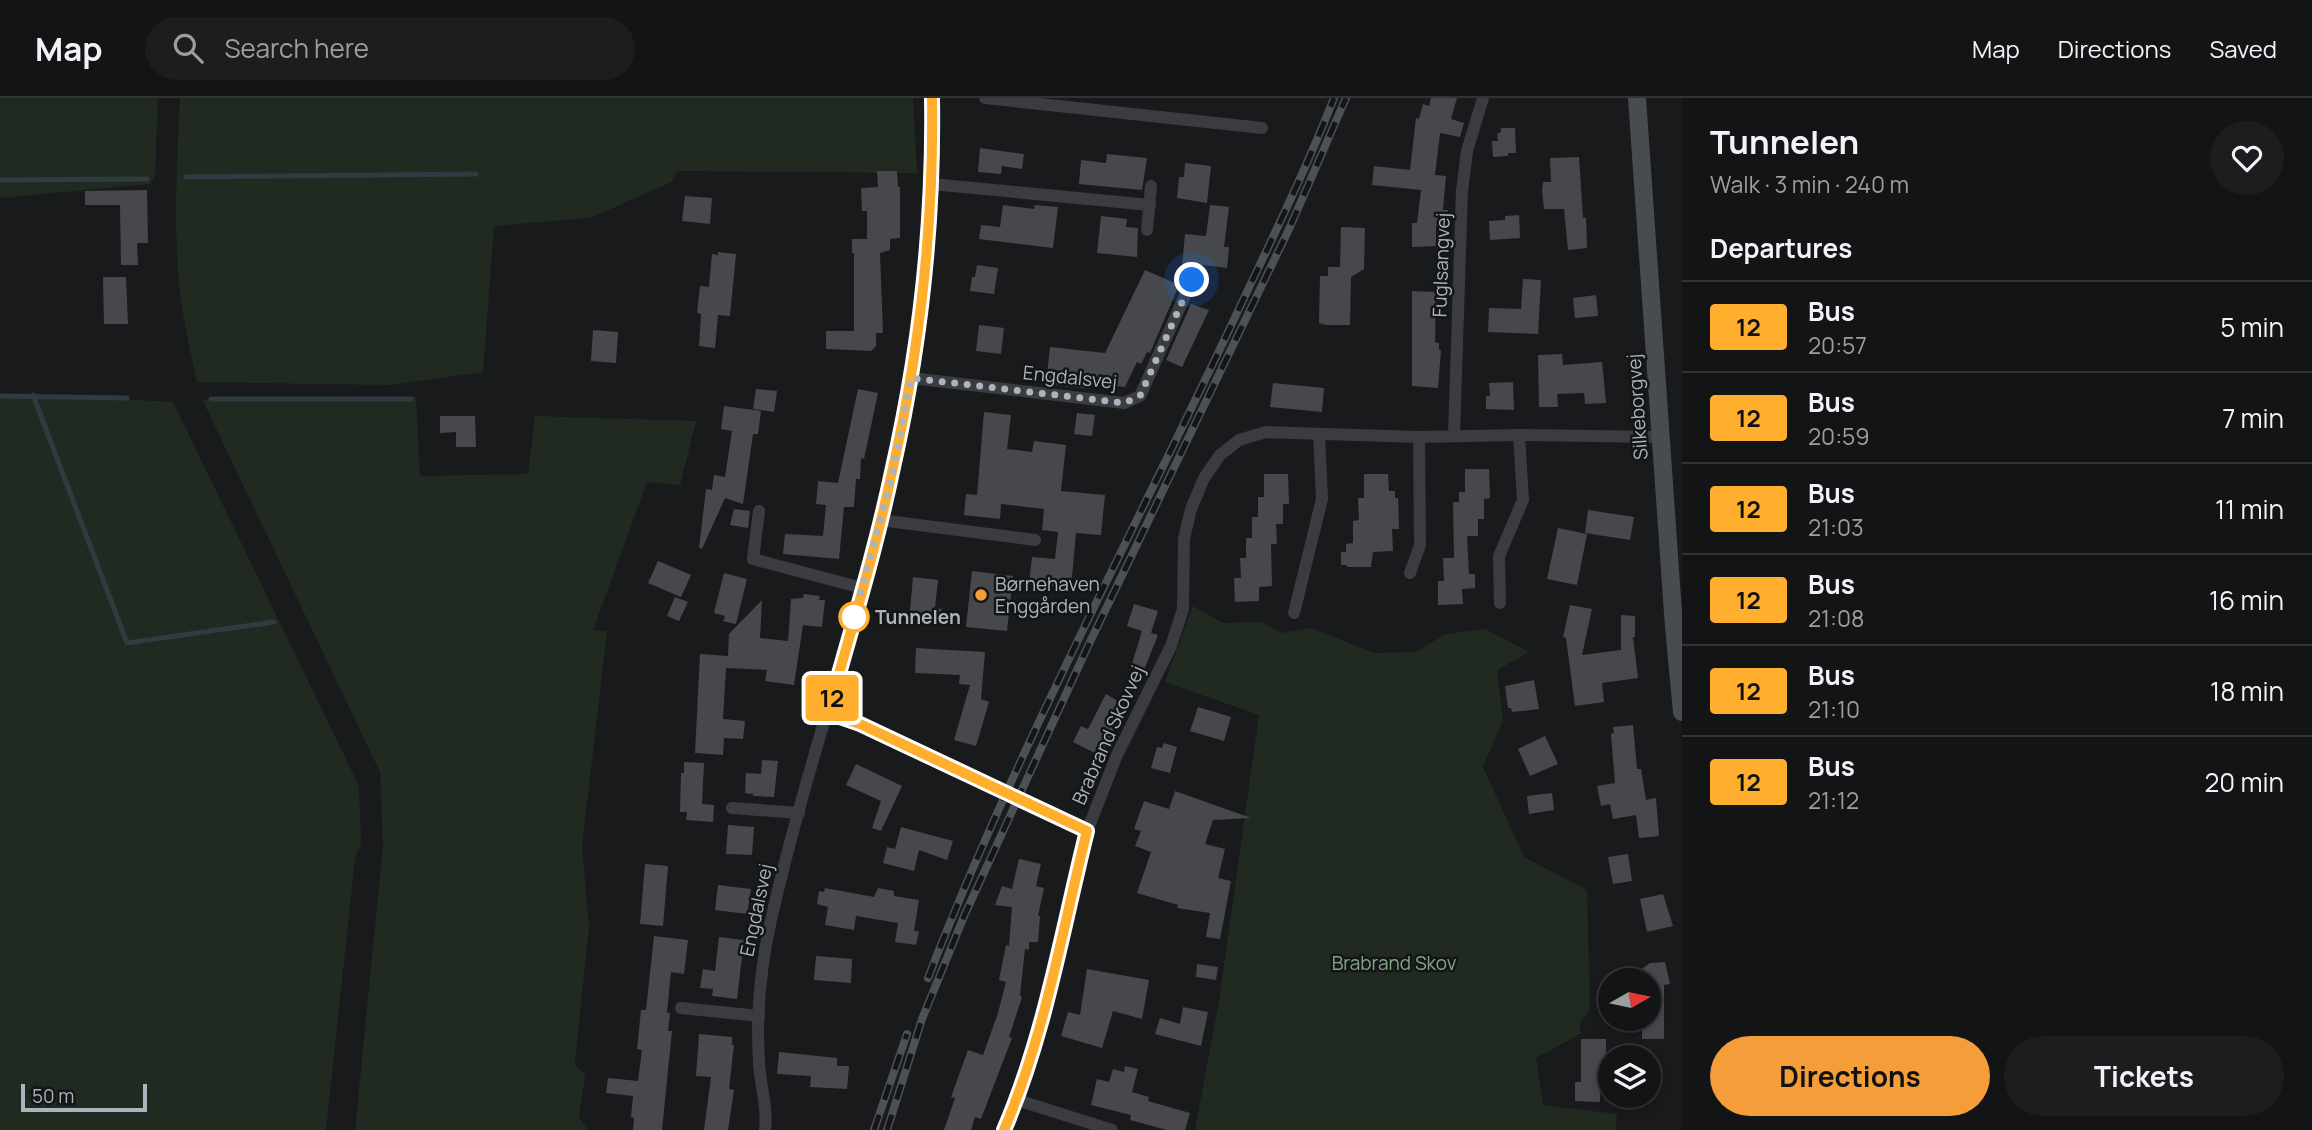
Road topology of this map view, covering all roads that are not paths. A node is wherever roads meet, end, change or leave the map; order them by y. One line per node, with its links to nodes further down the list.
1 (932, 98): 6 (street, Engdalsvej)
2 (985, 98): 5 (street)
3 (1483, 98): 13 (street, Fuglsangvej)
4 (1637, 98): 15 (main road, Silkeborgvej)
5 (1262, 128)
6 (931, 184): 8 (street); 11 (street, Engdalsvej)
7 (1151, 186): 8 (street)
8 (1150, 205): 9 (street)
9 (1147, 230)
10 (1192, 280): 11 (street, Engdalsvej)
11 (911, 378): 18 (street, Engdalsvej)
12 (1319, 434): 16 (street); 23 (street); 31 (street, Brabrand Skovvej)
13 (1454, 435): 14 (street); 16 (street)
14 (1519, 435): 15 (street); 22 (street)
15 (1660, 436): 24 (main road, Silkeborgvej)
16 (1419, 437): 20 (street)
17 (759, 511): 21 (street)
18 (880, 520): 19 (street); 21 (street, Engdalsvej)
19 (1035, 540)
20 (1410, 573)
21 (862, 588): 25 (street, Engdalsvej)
22 (1500, 603)
23 (1294, 613)
24 (1682, 712)
25 (828, 713): 26 (street); 28 (street, Engdalsvej)
26 (982, 782)
27 (732, 808): 28 (street)
28 (799, 813): 30 (street, Engdalsvej)
29 (681, 1008): 30 (street)
30 (759, 1016): 32 (street, Engdalsvej)
31 (1017, 1100): 33 (street, Brabrand Skovvej); 34 (street)
32 (765, 1130)
33 (1004, 1130)
34 (1112, 1130)

